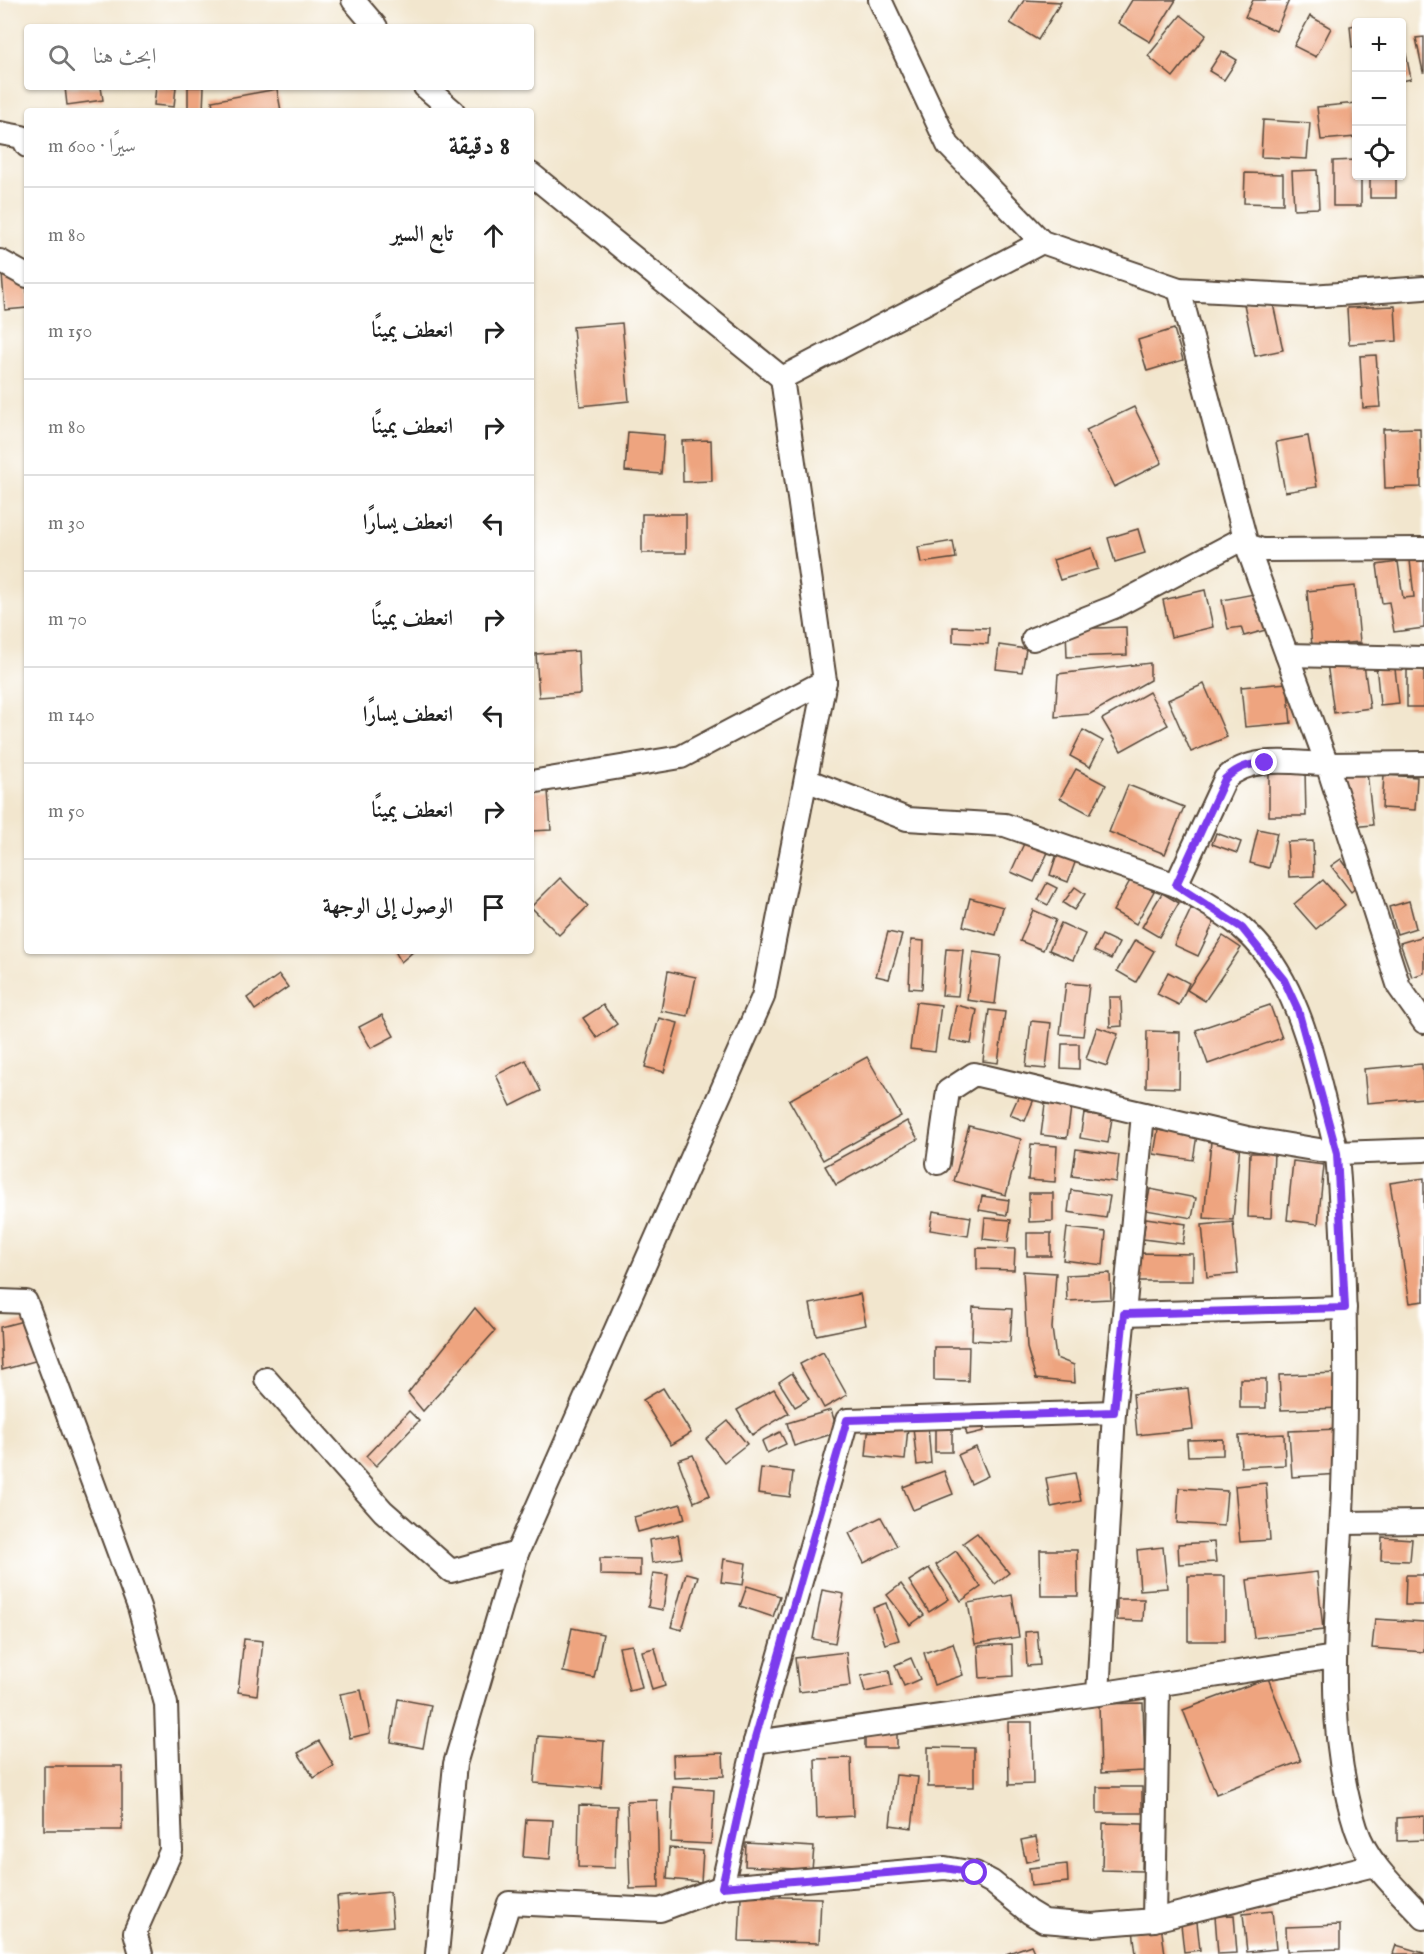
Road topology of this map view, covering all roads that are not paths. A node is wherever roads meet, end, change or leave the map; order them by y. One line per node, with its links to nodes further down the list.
1 (353, 0): 3 (street)
2 (880, 0): 9 (street)
3 (373, 24)
4 (428, 90): 5 (street)
5 (450, 108)
6 (0, 133): 7 (street)
7 (24, 141)
8 (534, 176): 14 (street)
9 (1042, 242): 13 (street); 14 (street)
10 (0, 261): 11 (street)
11 (24, 274)
12 (1424, 288): 13 (street)
13 (1179, 289): 15 (street)
14 (782, 378): 20 (street)
15 (1244, 538): 16 (street); 17 (street); 18 (street)
16 (1424, 549)
17 (1033, 639)
18 (1287, 655): 19 (street); 22 (street)
19 (1424, 658)
20 (825, 681): 23 (street); 24 (street)
21 (1424, 763): 22 (street)
22 (1327, 764): 25 (street); 26 (street)
23 (806, 780): 25 (street); 38 (street)
24 (534, 782)
25 (1176, 885): 29 (street)
26 (1424, 1022)
27 (1143, 1114): 29 (street); 30 (street); 33 (street)
28 (1424, 1150): 29 (street)
29 (1337, 1153): 32 (street)
30 (938, 1163)
31 (0, 1301): 47 (street)
32 (1345, 1308): 33 (street); 37 (street)
33 (1124, 1314): 35 (street)
34 (266, 1379): 38 (street)
35 (1114, 1412): 41 (street); 42 (street)
36 (1424, 1522): 37 (street)
37 (1342, 1523): 39 (street)
38 (517, 1553): 48 (street)
39 (1334, 1656): 40 (street); 43 (street)
40 (1158, 1684): 41 (street); 46 (street)
41 (1098, 1694): 42 (street)
42 (754, 1742): 44 (street)
43 (1374, 1865): 45 (street); 46 (street)
44 (722, 1887): 46 (street); 49 (street)
45 (1424, 1918)
46 (1154, 1920)
47 (141, 1954)
48 (436, 1954)
49 (493, 1954)

